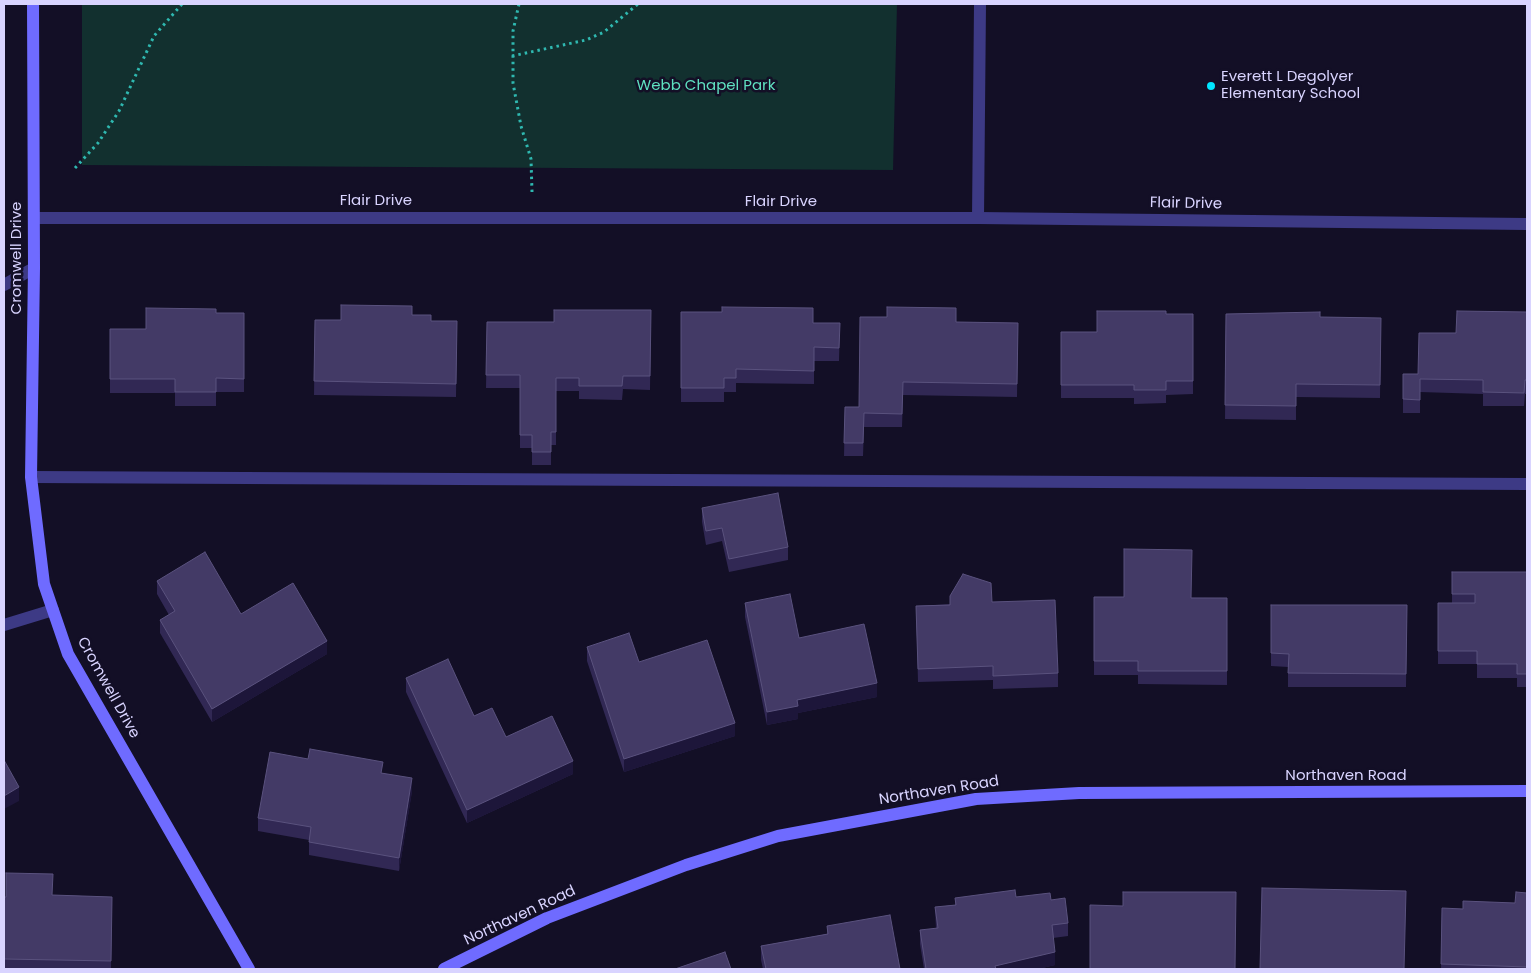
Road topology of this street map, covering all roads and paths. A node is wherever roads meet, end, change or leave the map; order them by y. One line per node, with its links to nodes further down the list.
1 (33, 4): 8 (street, Cromwell Drive)
2 (182, 4): 7 (path)
3 (520, 4): 6 (path)
4 (638, 4): 6 (path)
5 (980, 4): 10 (street)
6 (512, 56): 9 (path)
7 (75, 168)
8 (34, 218): 9 (street, Flair Drive); 12 (street, Cromwell Drive)
9 (532, 218): 10 (street, Flair Drive)
10 (978, 218): 11 (street, Flair Drive)
11 (1527, 224)
12 (34, 268): 13 (street); 14 (street, Cromwell Drive)
13 (4, 285)
14 (31, 477): 15 (street); 16 (street, Cromwell Drive)
15 (1527, 484)
16 (53, 610): 17 (street); 19 (street, Cromwell Drive)
17 (4, 626)
18 (1527, 792): 20 (street, Northaven Road)
19 (249, 969)
20 (444, 969)

